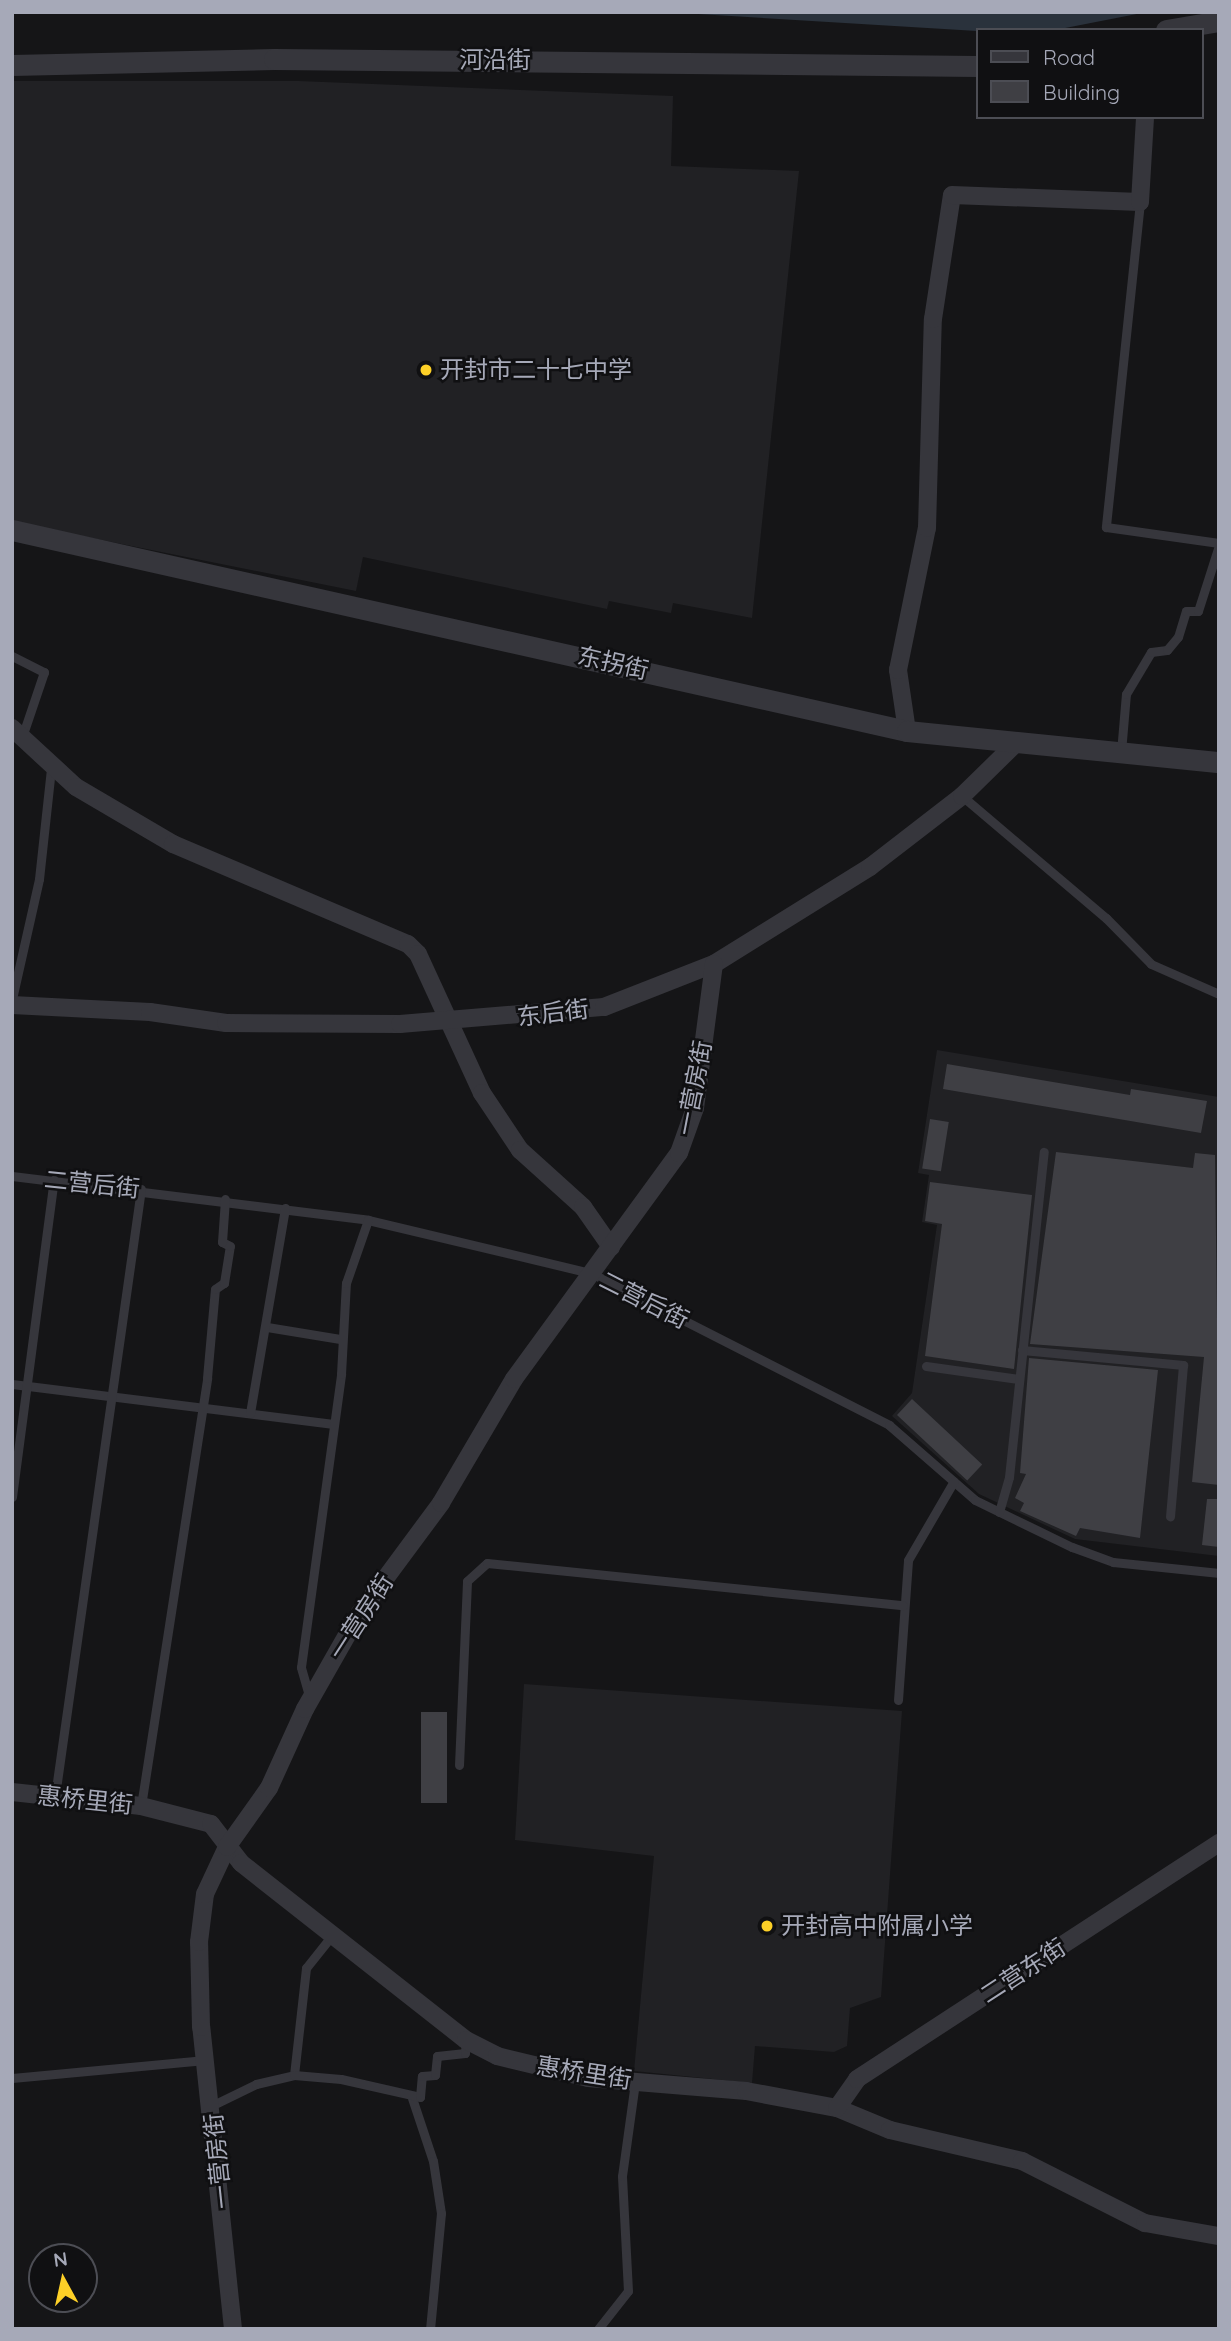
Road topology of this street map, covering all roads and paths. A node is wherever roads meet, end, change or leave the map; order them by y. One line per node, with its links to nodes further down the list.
1 (1219, 21): 2 (street)
2 (1179, 28)
3 (12, 65): 4 (street, 河沿街)
4 (976, 66)
5 (1145, 119): 6 (street)
6 (1140, 202): 8 (lane); 10 (street)
7 (12, 530): 10 (street, 东拐街)
8 (1219, 544): 13 (lane)
9 (12, 656): 11 (lane)
10 (907, 731): 12 (street, 东拐街)
11 (16, 735): 15 (street)
12 (1014, 745): 13 (street, 东拐街); 16 (street, 东后街)
13 (1121, 754): 14 (street, 东拐街)
14 (1219, 762)
15 (51, 768): 19 (lane); 21 (street)
16 (962, 796): 17 (street, 东后街); 18 (lane)
17 (714, 964): 21 (street, 东后街); 29 (street, 一营房街)
18 (1219, 994)
19 (12, 999)
20 (12, 1005): 21 (street, 东后街)
21 (449, 1021): 29 (street)
22 (1044, 1153): 33 (lane)
23 (12, 1176): 24 (lane, 二营后街)
24 (54, 1180): 25 (lane, 二营后街); 37 (lane)
25 (141, 1189): 26 (lane, 二营后街); 38 (lane)
26 (225, 1199): 27 (lane, 二营后街); 39 (lane)
27 (285, 1208): 28 (lane, 二营后街); 31 (lane)
28 (368, 1220): 30 (lane, 二营后街); 32 (lane)
29 (611, 1247): 30 (street, 一营房街)
30 (592, 1273): 42 (lane, 二营后街); 48 (street, 一营房街)
31 (267, 1327): 32 (lane); 40 (lane)
32 (340, 1339): 41 (lane)
33 (1022, 1350): 35 (lane); 45 (lane)
34 (926, 1366): 35 (lane)
35 (1019, 1379): 44 (lane)
36 (12, 1384): 37 (lane)
37 (26, 1385): 38 (lane); 43 (lane)
38 (113, 1395): 39 (lane); 52 (lane)
39 (199, 1405): 40 (lane); 53 (lane)
40 (250, 1413): 41 (lane)
41 (334, 1424): 48 (lane)
42 (954, 1481): 44 (lane, 二营后街); 47 (lane)
43 (12, 1497)
44 (999, 1512): 46 (lane, 二营后街)
45 (1170, 1516)
46 (1219, 1573)
47 (903, 1605): 49 (lane); 50 (lane)
48 (310, 1699): 55 (street, 一营房街)
49 (898, 1700)
50 (459, 1765)
51 (12, 1792): 52 (street, 惠桥里街)
52 (55, 1796): 53 (street, 惠桥里街)
53 (141, 1806): 55 (street, 惠桥里街)
54 (1219, 1843): 64 (street, 二营东街)
55 (227, 1847): 56 (street, 惠桥里街); 58 (street, 一营房街)
56 (333, 1934): 57 (street, 惠桥里街); 59 (lane)
57 (466, 2040): 61 (street, 惠桥里街); 62 (lane)
58 (205, 2060): 60 (lane); 63 (street, 一营房街)
59 (294, 2075): 62 (lane); 63 (lane)
60 (12, 2078)
61 (635, 2082): 64 (street, 惠桥里街); 68 (lane)
62 (412, 2098): 67 (lane)
63 (213, 2105): 66 (street, 一营房街)
64 (837, 2108): 65 (street, 惠桥里街)
65 (1219, 2236)
66 (233, 2329)
67 (430, 2329)
68 (598, 2329)

